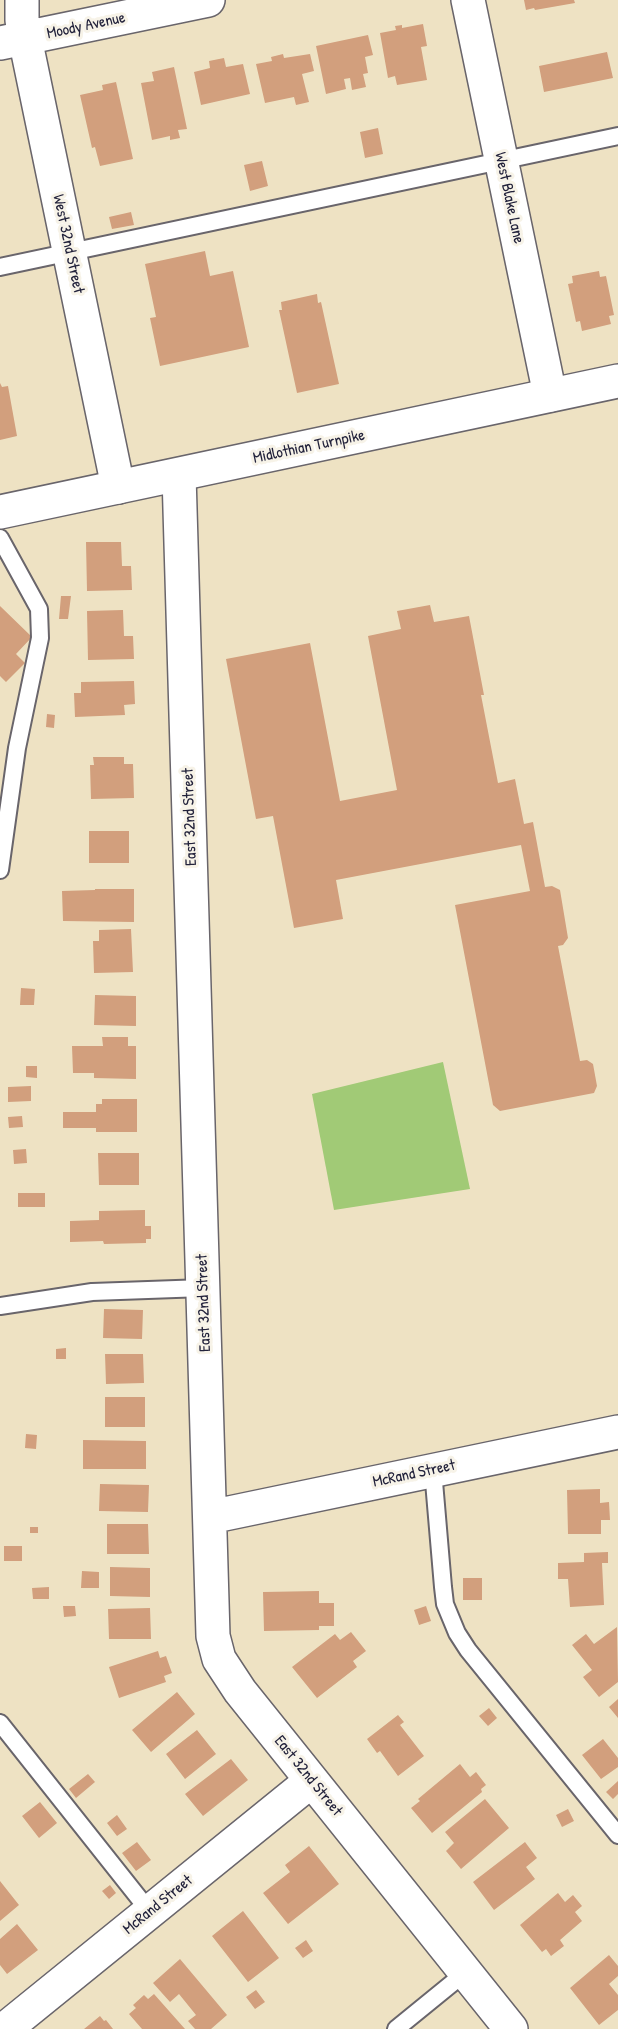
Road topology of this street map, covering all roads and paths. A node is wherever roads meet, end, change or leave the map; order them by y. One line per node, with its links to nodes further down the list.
1 (22, 0): 4 (street, West 32nd Street)
2 (208, 0): 4 (street, Moody Avenue)
3 (468, 0): 6 (street, West Blake Lane)
4 (13, 41): 7 (street, West 32nd Street)
5 (618, 136): 6 (lane)
6 (501, 160): 7 (lane); 10 (street, West Blake Lane)
7 (70, 253): 8 (lane); 12 (street, West 32nd Street)
8 (0, 267)
9 (618, 381): 10 (street, Midlothian Turnpike)
10 (550, 395): 11 (street, Midlothian Turnpike)
11 (179, 475): 12 (street, Midlothian Turnpike); 16 (street, East 32nd Street)
12 (118, 487): 13 (street, Midlothian Turnpike)
13 (0, 512)
14 (0, 538): 15 (lane)
15 (0, 870)
16 (204, 1288): 17 (lane); 20 (street, East 32nd Street)
17 (0, 1306)
18 (618, 1432): 19 (street, McRand Street)
19 (433, 1470): 20 (street, McRand Street); 23 (lane)
20 (210, 1517): 22 (street, East 32nd Street)
21 (0, 1723): 24 (lane)
22 (311, 1781): 24 (street, McRand Street); 25 (street, East 32nd Street)
23 (618, 1835)
24 (150, 1912): 26 (street, McRand Street)
25 (466, 1972): 27 (lane); 28 (street, East 32nd Street)
26 (5, 2029)
27 (396, 2029)
28 (511, 2029)

